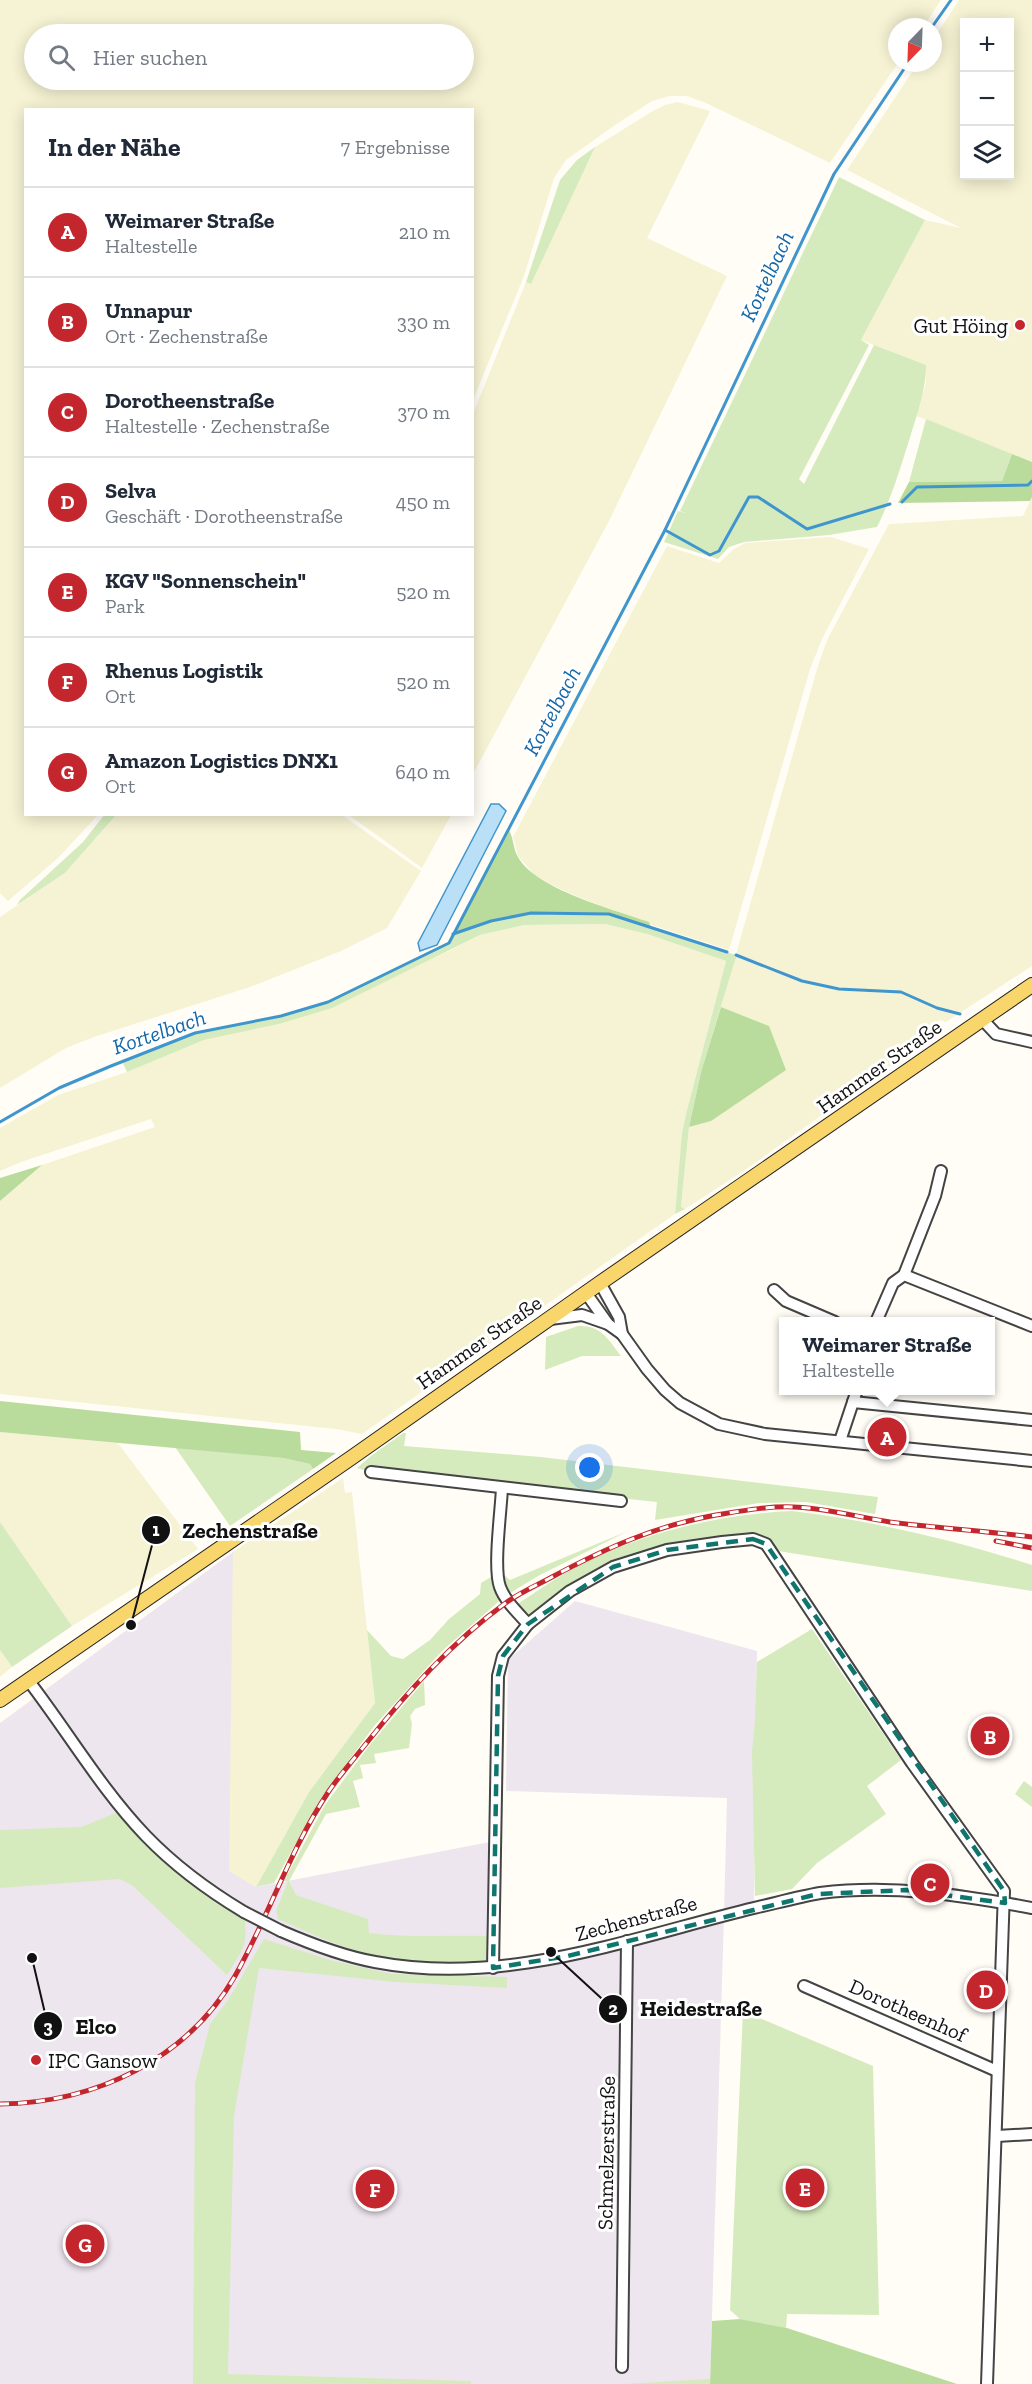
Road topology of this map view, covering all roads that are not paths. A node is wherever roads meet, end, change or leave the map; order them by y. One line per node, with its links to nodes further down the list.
1 (1032, 985): 2 (main road, Hammer Straße)
2 (982, 1019): 3 (street); 6 (main road, Hammer Straße)
3 (1032, 1042)
4 (941, 1172): 5 (street)
5 (904, 1275): 10 (street); 13 (street)
6 (600, 1283): 8 (main road, Hammer Straße); 14 (street)
7 (774, 1290): 9 (street)
8 (586, 1293): 11 (main road, Hammer Straße); 12 (street)
9 (823, 1317)
10 (878, 1317)
11 (548, 1320): 12 (street); 24 (main road, Hammer Straße)
12 (608, 1324): 14 (street)
13 (1032, 1326)
14 (622, 1334): 18 (street)
15 (855, 1395): 16 (street)
16 (853, 1402): 17 (street); 18 (street)
17 (1032, 1420)
18 (840, 1441): 19 (street)
19 (1032, 1461)
20 (371, 1472): 21 (street)
21 (502, 1488): 22 (street); 23 (street)
22 (621, 1501)
23 (528, 1624): 26 (street); 29 (street)
24 (28, 1680): 25 (main road, Hammer Straße); 29 (street, Zechenstraße, bridge)
25 (0, 1700)
26 (1005, 1903): 27 (street, Zechenstraße); 28 (street, Zechenstraße); 31 (street)
27 (1032, 1908)
28 (627, 1941): 29 (street, Zechenstraße); 34 (street, Schmelzerstraße)
29 (493, 1968)
30 (804, 1986): 31 (street, Dorotheenhof)
31 (997, 2071): 33 (street)
32 (1032, 2134): 33 (street)
33 (997, 2136): 35 (street)
34 (622, 2367)
35 (987, 2384)

